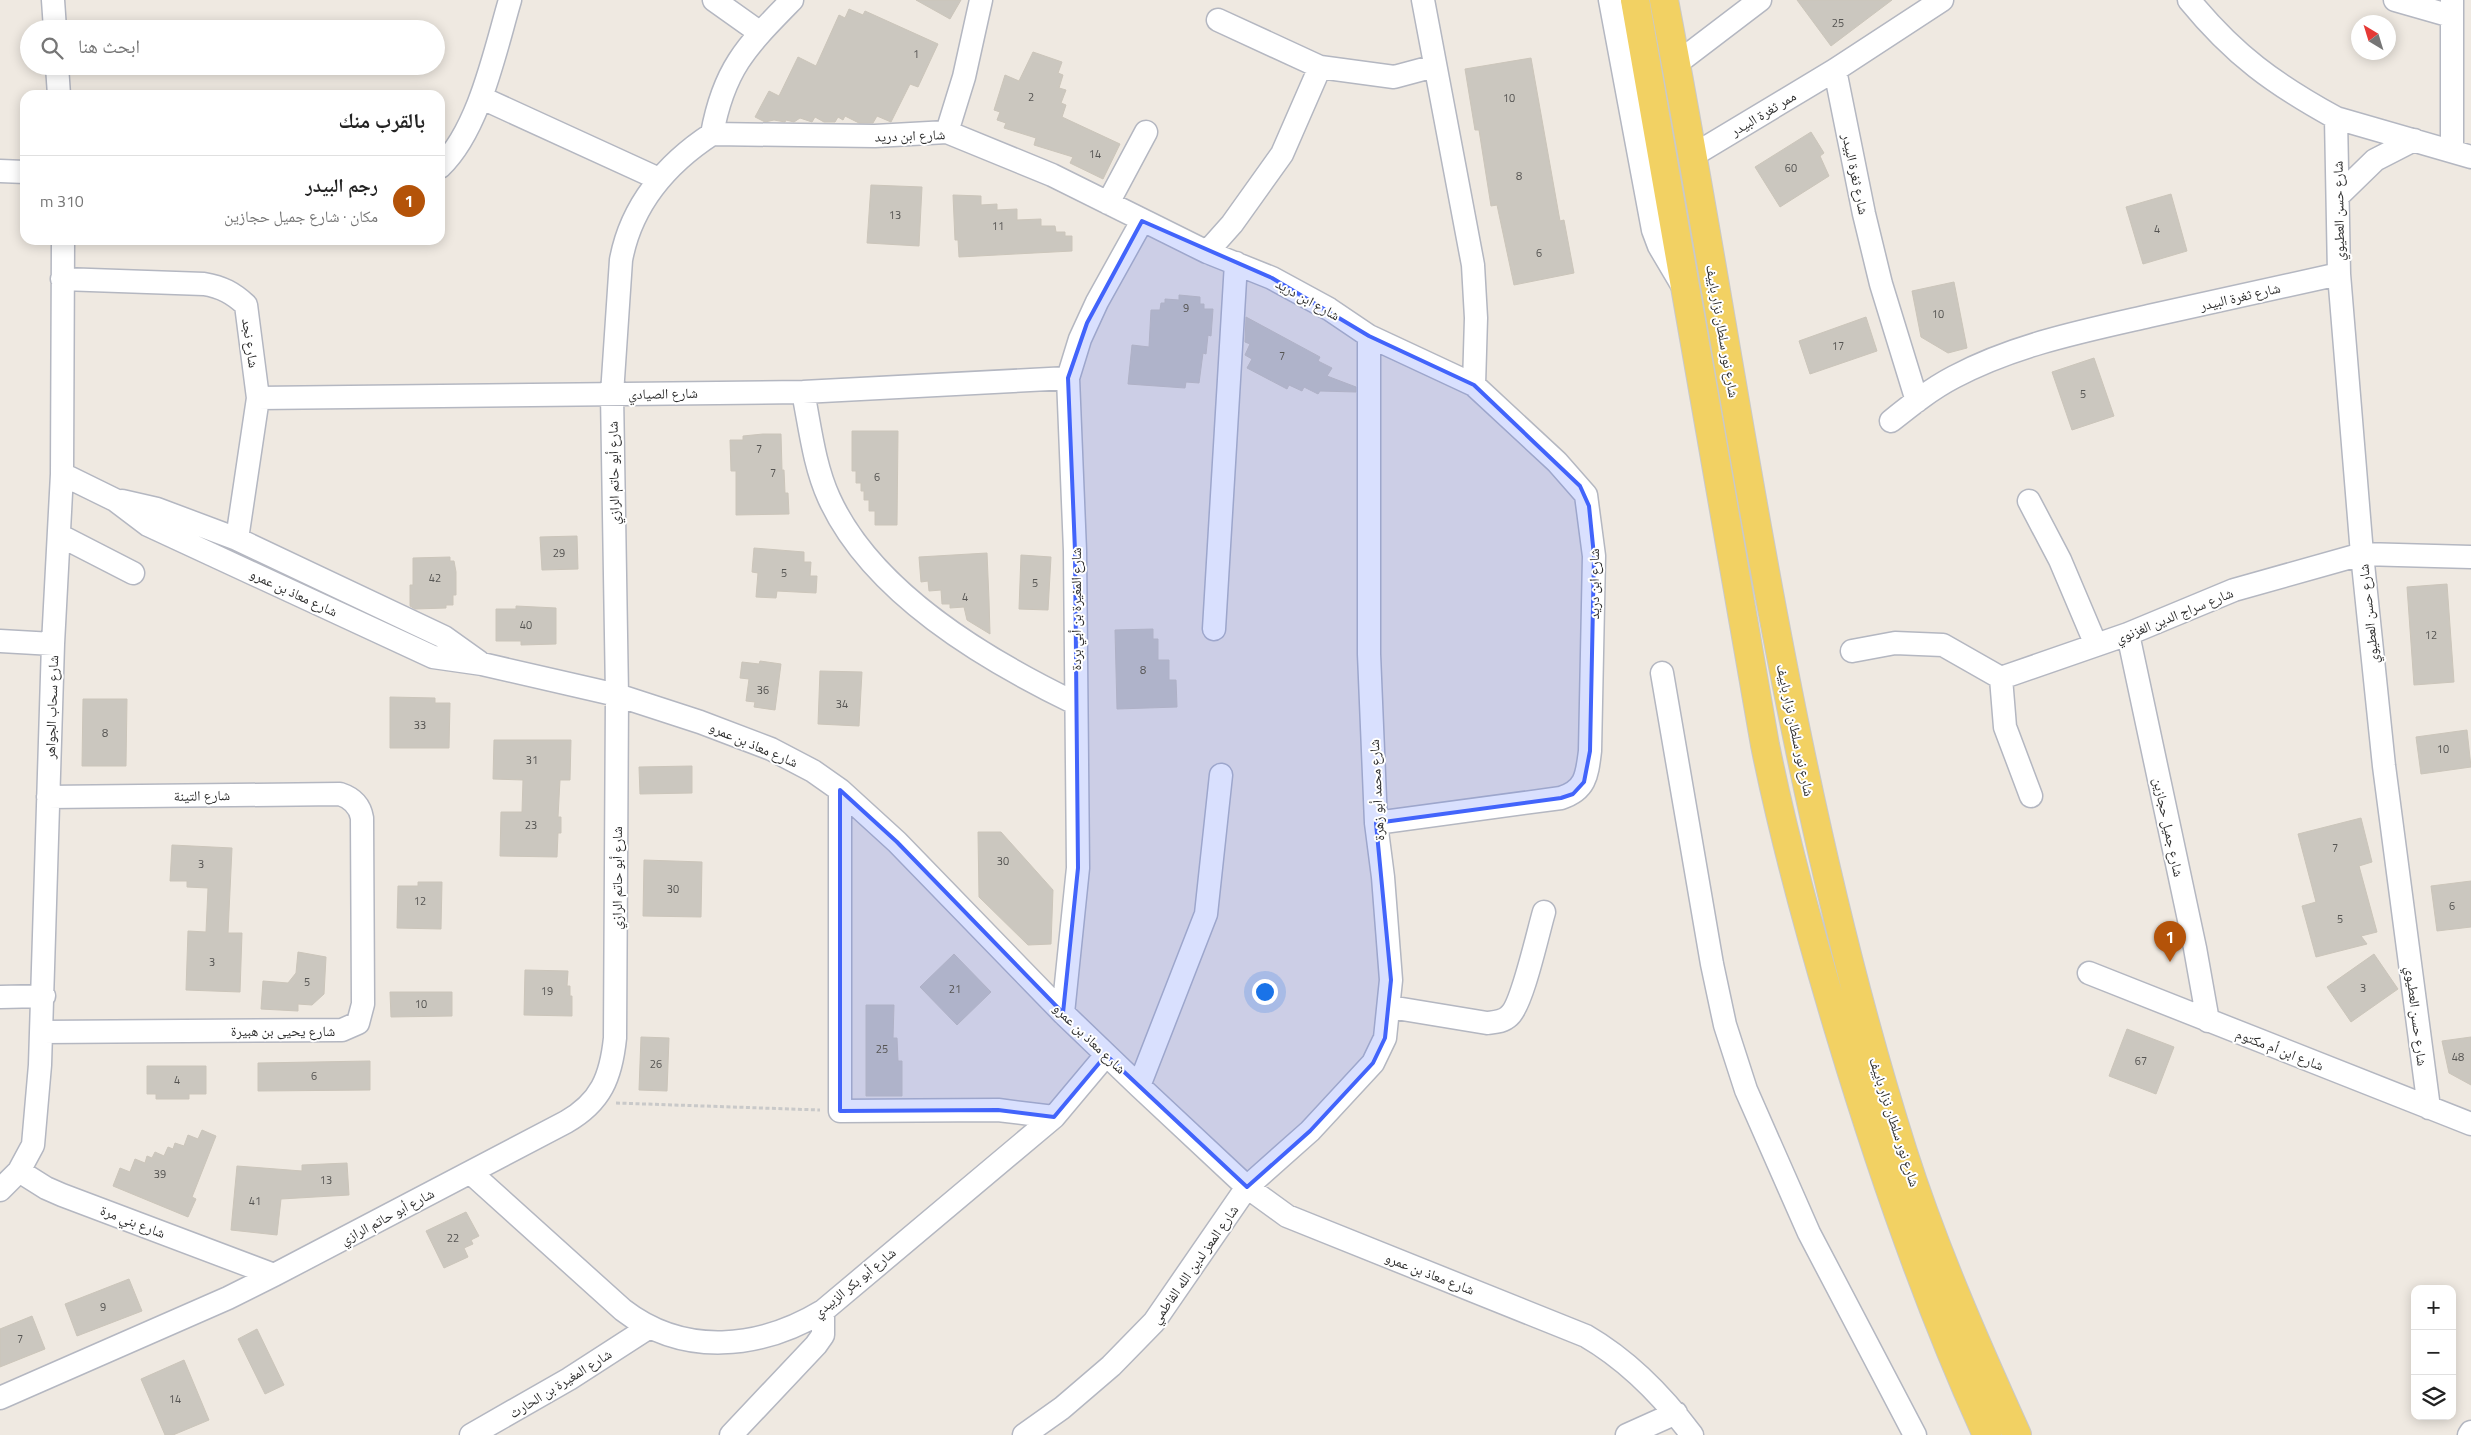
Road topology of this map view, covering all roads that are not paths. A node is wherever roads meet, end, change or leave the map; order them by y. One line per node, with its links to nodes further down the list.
1 (53, 0): 16 (street)
2 (510, 0): 26 (street)
3 (714, 0): 19 (street)
4 (792, 0): 19 (street)
5 (981, 0): 28 (street)
6 (1423, 0): 22 (street)
7 (1610, 0): 46 (street)
8 (1635, 0): 46 (main road, شارع نور سلطان نزار باييف)
9 (1664, 0): 18 (main road, شارع نور سلطان نزار باييف)
10 (1678, 0): 18 (main road)
11 (1760, 0): 20 (street)
12 (1942, 0): 23 (street)
13 (2189, 0): 27 (street)
14 (2395, 0): 15 (street)
15 (2452, 8): 32 (street)
16 (54, 20)
17 (1218, 20): 21 (street)
18 (1670, 30): 20 (main road, شارع نور سلطان نزار باييف)
19 (759, 32): 30 (street)
20 (1676, 64): 33 (main road, شارع نور سلطان نزار باييف)
21 (1320, 66): 22 (street); 42 (street)
22 (1435, 66): 49 (street)
23 (1834, 70): 33 (street, ممر ثغرة البيدر); 53 (street, شارع ثغرة البيدر)
24 (58, 75): 25 (street)
25 (59, 90)
26 (482, 98): 34 (street); 37 (street)
27 (2336, 118): 31 (street); 38 (street, شارع حسن العطيوي)
28 (947, 132): 30 (street, شارع ابن دريد); 39 (street, شارع ابن دريد)
29 (1146, 132): 39 (street)
30 (712, 134): 37 (street, شارع أبو حاتم الرازي)
31 (2414, 140): 32 (street); 38 (street)
32 (2461, 154)
33 (1692, 156): 110 (main road, شارع نور سلطان نزار باييف)
34 (445, 162)
35 (0, 171): 36 (street)
36 (20, 172)
37 (659, 179): 51 (street, شارع أبو حاتم الرازي)
38 (2338, 196): 44 (street, شارع حسن العطيوي)
39 (1108, 203): 40 (street, شارع ابن دريد)
40 (1142, 221): 42 (street, شارع ابن دريد); 48 (street, شارع المغيرة بن أبي بردة)
41 (63, 245): 45 (street, شارع سحاب الجواهر)
42 (1208, 252): 43 (street, شارع ابن دريد)
43 (1236, 263): 47 (street, شارع ابن دريد); 63 (street)
44 (2339, 274): 53 (street, شارع ثغرة البيدر); 60 (street, شارع حسن العطيوي)
45 (62, 280): 52 (street, شارع نجد); 55 (street, شارع سحاب الجواهر)
46 (1686, 292): 109 (main road, شارع نور سلطان نزار باييف)
47 (1369, 336): 49 (street, شارع ابن دريد); 79 (street, شارع محمد أبو زهرة)
48 (1068, 378): 50 (street, شارع الصيادي); 73 (street, شارع المغيرة بن أبي بردة)
49 (1474, 385): 79 (street, شارع ابن دريد)
50 (803, 392): 51 (street, شارع الصيادي); 73 (street)
51 (612, 394): 52 (street, شارع الصيادي); 72 (street, شارع أبو حاتم الرازي)
52 (258, 398): 59 (street, شارع نجد)
53 (1917, 401): 54 (street, شارع ثغرة البيدر)
54 (1891, 421)
55 (62, 474): 56 (street, شارع معاذ بن عمرو); 58 (street, شارع سحاب الجواهر)
56 (115, 500): 59 (street, شارع معاذ بن عمرو); 69 (street, شارع معاذ بن عمرو)
57 (2029, 501): 67 (street)
58 (59, 535): 62 (street); 66 (street, شارع سحاب الجواهر)
59 (237, 539): 69 (street, شارع معاذ بن عمرو)
60 (2362, 554): 61 (street, شارع سراج الدين الغزنوي); 64 (street, شارع سراج الدين الغزنوي); 90 (street, شارع حسن العطيوي)
61 (2471, 557)
62 (133, 573)
63 (1214, 629)
64 (2128, 634): 67 (street, شارع سراج الدين الغزنوي); 86 (street, شارع جميل حجازين)
65 (0, 641): 66 (street)
66 (53, 644): 77 (street, شارع سحاب الجواهر)
67 (2096, 645): 71 (street, شارع سراج الدين الغزنوي)
68 (1852, 651): 71 (street)
69 (482, 664): 72 (street, شارع معاذ بن عمرو)
70 (1662, 673): 108 (street)
71 (2001, 678): 76 (street)
72 (617, 695): 75 (street, شارع معاذ بن عمرو); 94 (street, شارع أبو حاتم الرازي)
73 (1075, 703): 85 (street, شارع المغيرة بن أبي بردة)
74 (1221, 775): 89 (street)
75 (840, 790): 85 (street, شارع معاذ بن عمرو); 91 (street)
76 (2031, 796)
77 (48, 797): 78 (street, شارع التينة); 82 (street, شارع سحاب الجواهر)
78 (354, 802): 87 (street, شارع يحيى بن هبيرة)
79 (1376, 824): 84 (street, شارع محمد أبو زهرة)
80 (1544, 912): 84 (street)
81 (2089, 973): 86 (street, شارع ابن أم مكتوم)
82 (44, 996): 83 (street); 87 (street, شارع سحاب الجواهر)
83 (0, 997)
84 (1390, 1007): 95 (street, شارع محمد أبو زهرة)
85 (1063, 1013): 88 (street, شارع معاذ بن عمرو)
86 (2208, 1021): 90 (street, شارع ابن أم مكتوم)
87 (42, 1032): 93 (street, شارع سحاب الجواهر)
88 (1106, 1055): 89 (street, شارع معاذ بن عمرو); 91 (street, شارع أبو بكر الزبيدي)
89 (1139, 1086): 95 (street, شارع معاذ بن عمرو)
90 (2429, 1108): 92 (street, شارع ابن أم مكتوم)
91 (1054, 1117): 98 (street, شارع أبو بكر الزبيدي)
92 (2471, 1124)
93 (19, 1171): 96 (street); 97 (street, شارع بني مرة)
94 (471, 1173): 97 (street, شارع أبو حاتم الرازي); 99 (street, شارع أبو بكر الزبيدي)
95 (1247, 1187): 101 (street, شارع معاذ بن عمرو); 105 (street, شارع المعز لدين الله الفاطمي)
96 (0, 1190)
97 (274, 1275): 100 (street, شارع أبو حاتم الرازي)
98 (823, 1311): 99 (street, شارع أبو بكر الزبيدي); 104 (street)
99 (648, 1328): 103 (street, شارع المغيرة بن الحارث)
100 (0, 1398)
101 (1676, 1413): 106 (street); 107 (street, شارع معاذ بن عمرو)
102 (2471, 1432): 111 (street)
103 (471, 1435)
104 (731, 1435)
105 (1024, 1435)
106 (1627, 1435)
107 (1692, 1435)
108 (1915, 1435)
109 (1987, 1435)
110 (2017, 1435)
111 (2469, 1435)

